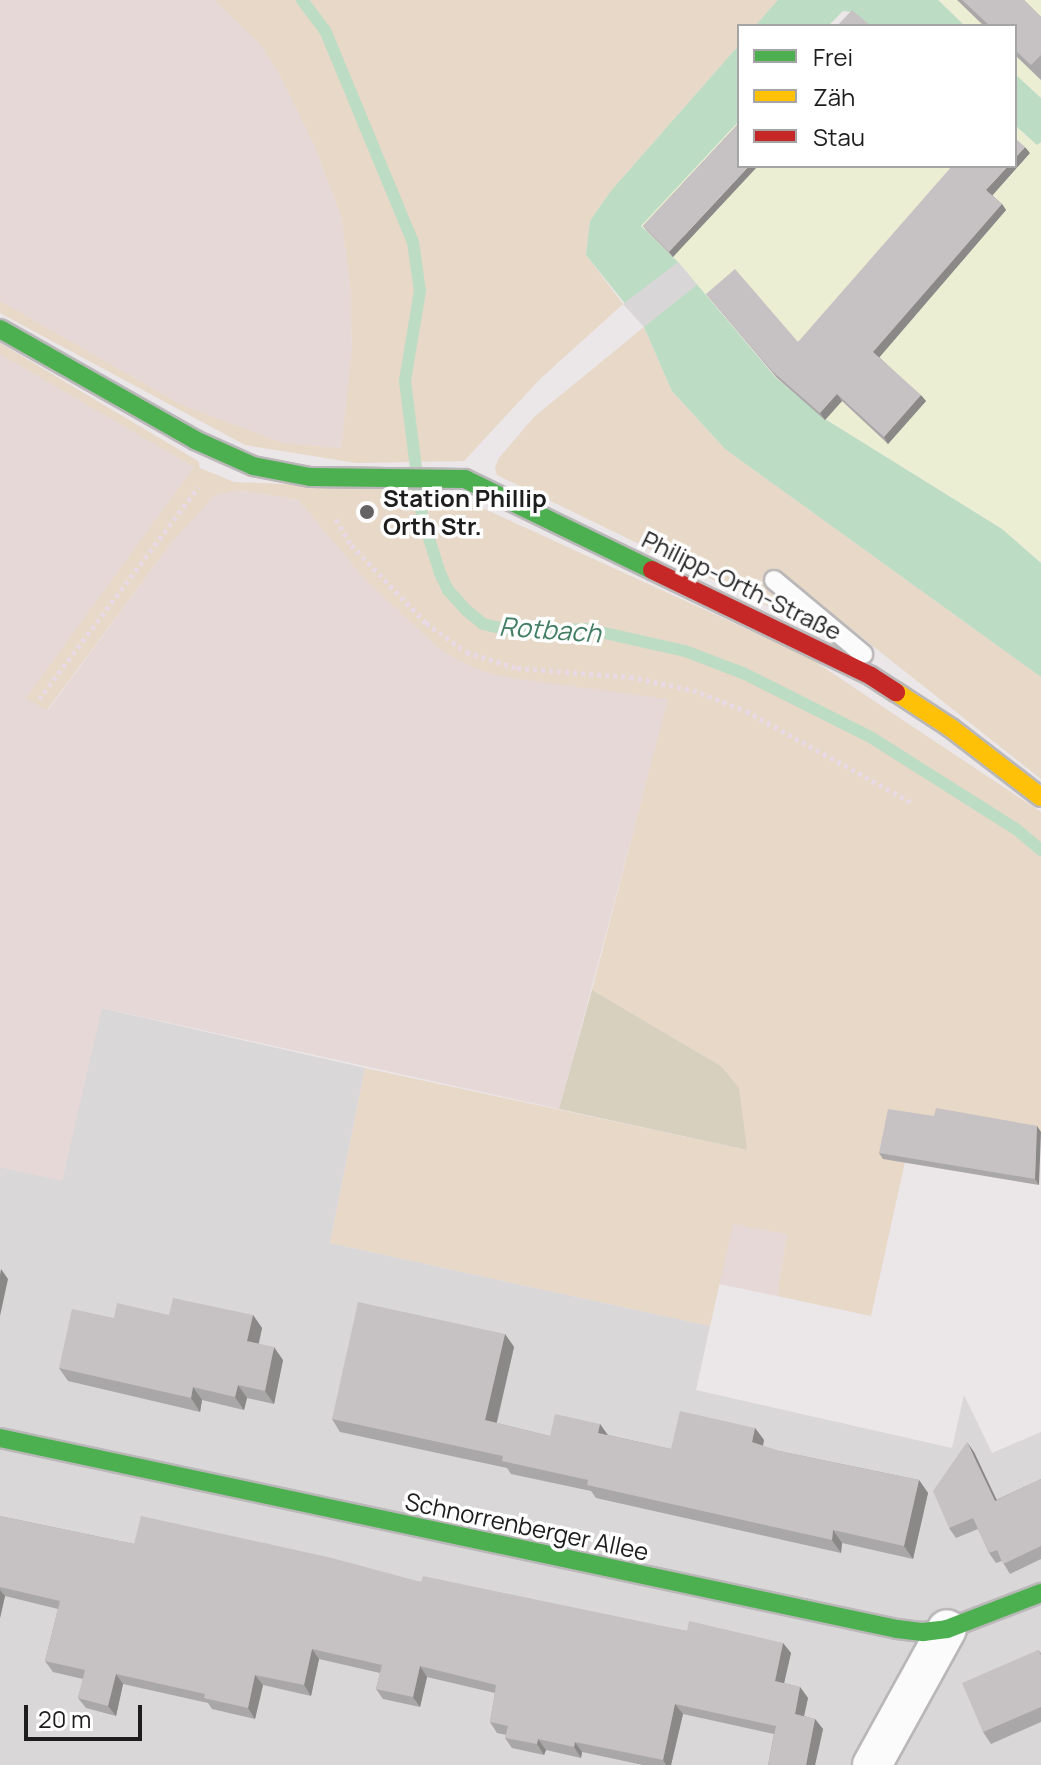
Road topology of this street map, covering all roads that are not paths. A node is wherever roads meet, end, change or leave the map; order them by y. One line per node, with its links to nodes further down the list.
1 (0, 329): 3 (street, Philipp-Orth-Straße)
2 (774, 580): 3 (lane)
3 (951, 728): 4 (street, Philipp-Orth-Straße)
4 (1041, 797)
5 (0, 1438): 7 (street, Schnorrenberger Allee)
6 (1041, 1593): 7 (street, Schnorrenberger Allee)
7 (947, 1629): 8 (street)
8 (872, 1765)

